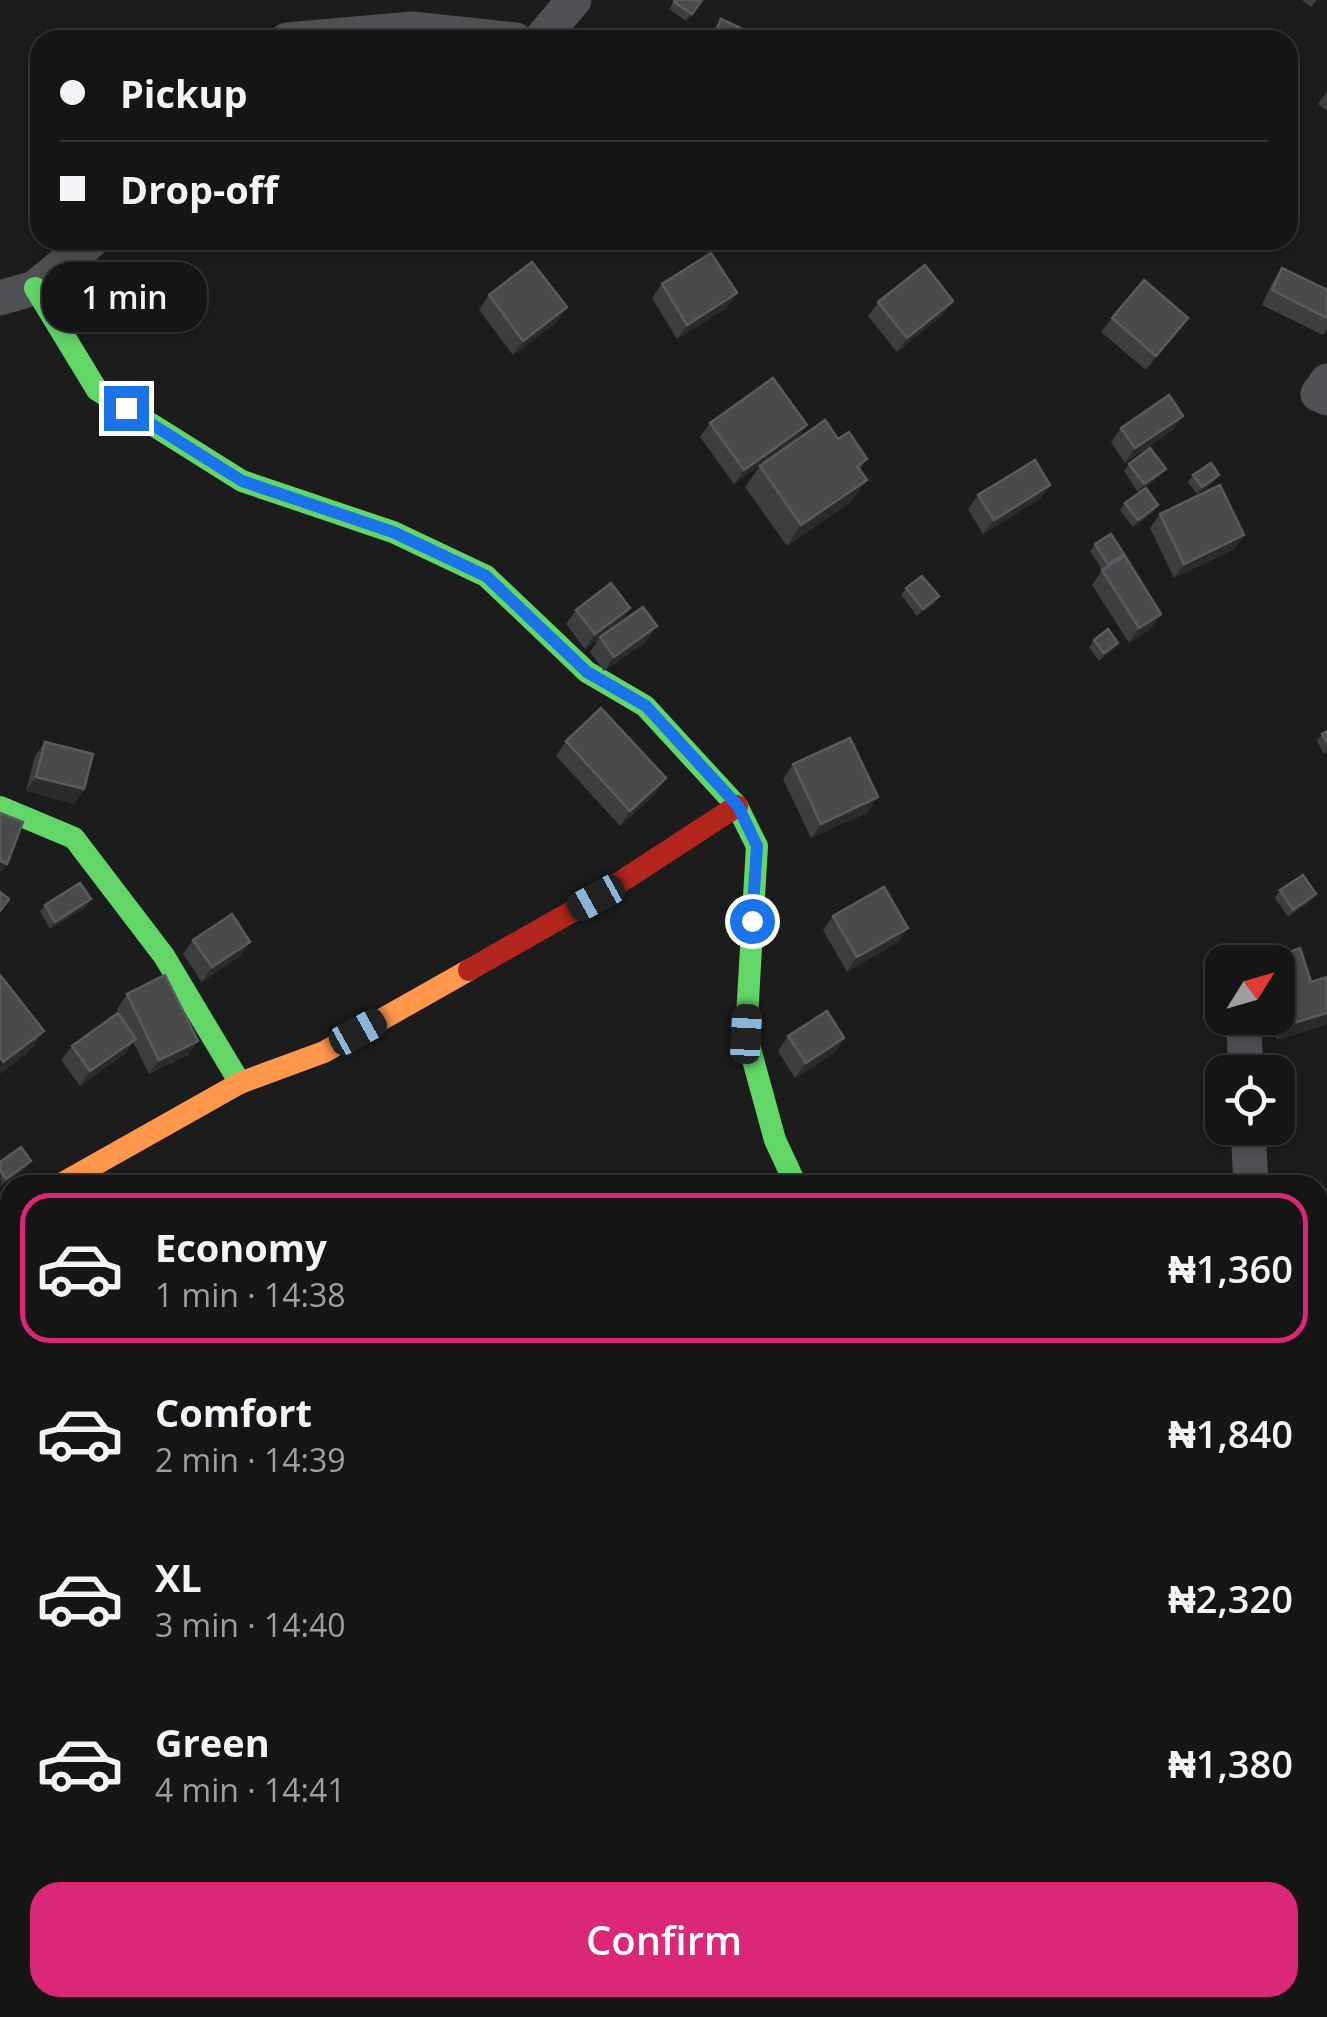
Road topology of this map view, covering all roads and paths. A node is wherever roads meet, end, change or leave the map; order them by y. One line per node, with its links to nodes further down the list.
1 (574, 0): 2 (street)
2 (548, 30)
3 (80, 250): 4 (street)
4 (35, 288): 5 (street); 8 (street)
5 (0, 298)
6 (1327, 380): 7 (street)
7 (1327, 398)
8 (738, 806): 10 (street); 13 (street)
9 (0, 807): 10 (street)
10 (240, 1084): 12 (street)
11 (1249, 1145): 14 (street)
12 (77, 1175)
13 (791, 1175)
14 (1250, 1175)

